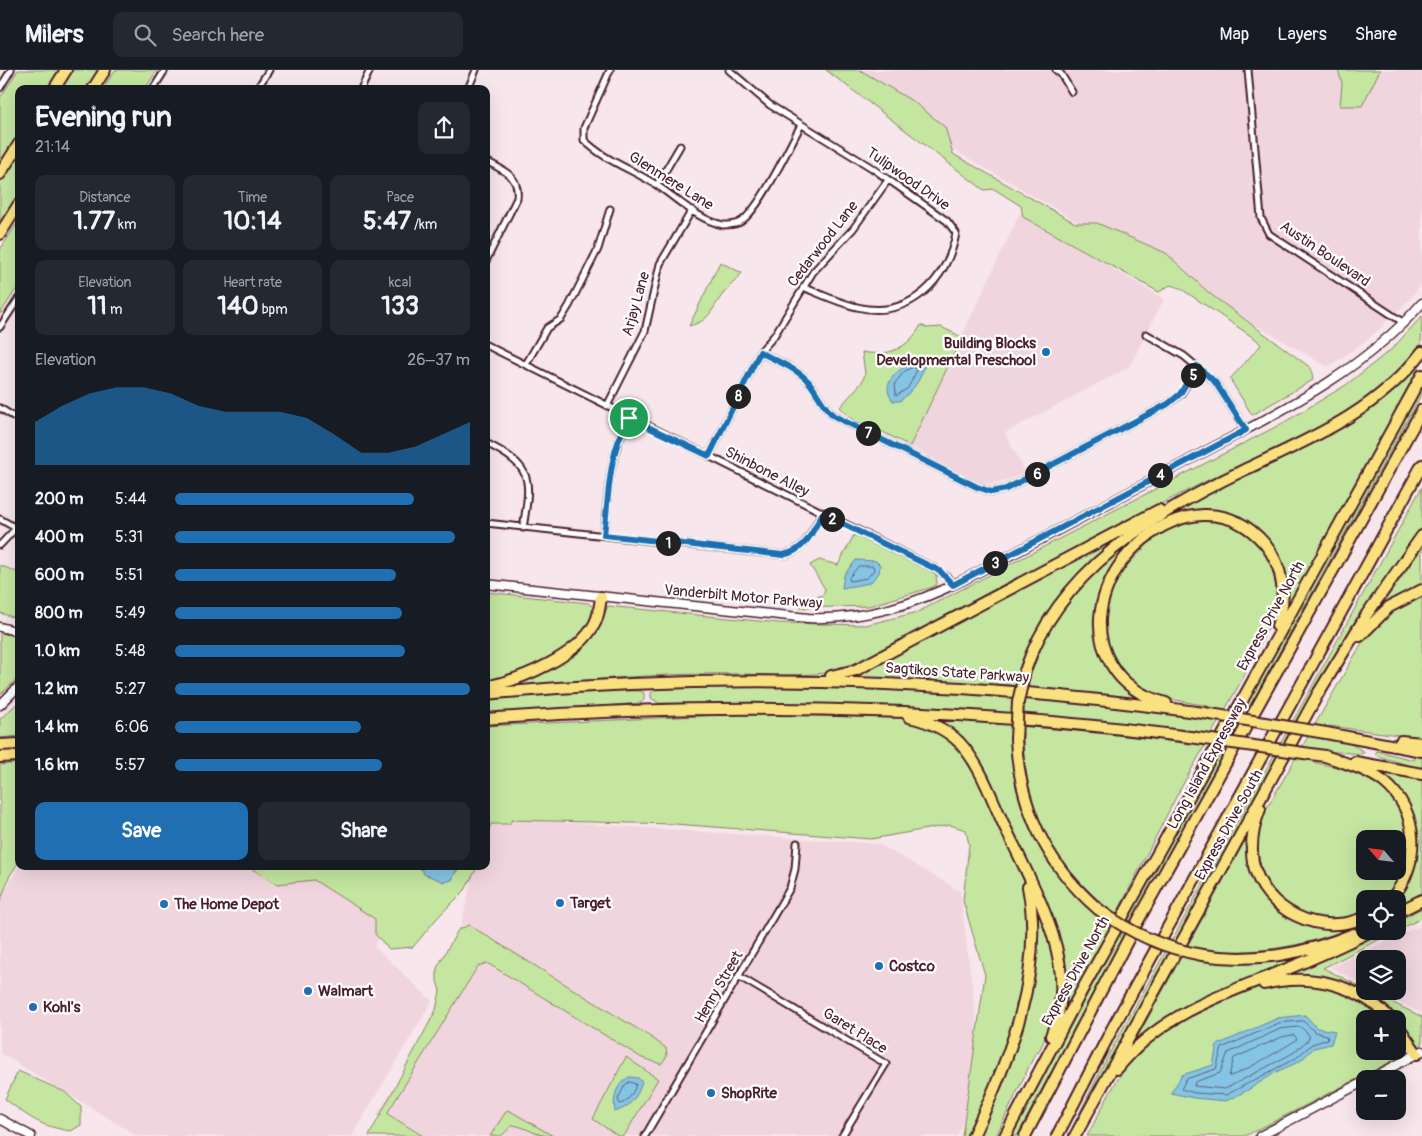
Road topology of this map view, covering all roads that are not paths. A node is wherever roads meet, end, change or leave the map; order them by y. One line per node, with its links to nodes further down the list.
1 (12, 70): 18 (street)
2 (66, 70): 12 (highway)
3 (105, 70): 13 (highway)
4 (165, 70): 14 (street)
5 (269, 70): 15 (street)
6 (370, 70): 16 (street)
7 (476, 70): 17 (street)
8 (610, 70): 26 (street, Glenmere Lane)
9 (729, 70): 20 (street, Tulipwood Drive)
10 (1056, 70): 19 (street)
11 (1248, 70): 35 (street, Austin Boulevard)
12 (57, 85)
13 (96, 85)
14 (156, 85)
15 (260, 85)
16 (363, 85)
17 (470, 85)
18 (0, 88)
19 (1072, 92)
20 (801, 125): 25 (street, Tulipwood Drive); 29 (street, Glenmere Lane)
21 (680, 146): 26 (street)
22 (15, 150): 24 (highway)
23 (490, 163): 31 (street)
24 (0, 174)
25 (888, 180): 32 (street, Cedarwood Lane); 32 (street, Tulipwood Drive)
26 (657, 185): 29 (street, Glenmere Lane)
27 (610, 209): 41 (street)
28 (15, 210): 30 (highway)
29 (692, 210): 44 (street, Arjay Lane)
30 (0, 234)
31 (490, 253)
32 (802, 287): 39 (street, Cedarwood Lane)
33 (1422, 303): 35 (main road, Vanderbilt Motor Parkway)
34 (15, 304): 36 (street)
35 (1404, 322): 49 (main road, Vanderbilt Motor Parkway)
36 (0, 327)
37 (1146, 334): 42 (street)
38 (490, 347): 41 (street, Shinbone Alley)
39 (760, 352): 42 (street); 51 (street, Cedarwood Lane)
40 (1422, 352): 53 (highway)
41 (526, 364): 44 (street, Shinbone Alley)
42 (1197, 366): 49 (street)
43 (1422, 375): 69 (highway, Express Drive North)
44 (607, 406): 48 (street, Shinbone Alley)
45 (0, 408): 47 (street)
46 (1422, 410): 112 (highway, Long Island Expressway)
47 (15, 417)
48 (629, 418): 51 (street, Shinbone Alley); 60 (street)
49 (1246, 430): 64 (main road, Vanderbilt Motor Parkway)
50 (490, 445): 59 (street)
51 (709, 456): 54 (street, Shinbone Alley)
52 (1422, 465): 113 (highway)
53 (1201, 492): 71 (highway); 95 (highway, bridge)
54 (822, 514): 60 (street); 64 (street, Shinbone Alley)
55 (0, 519): 57 (street)
56 (490, 524): 59 (street)
57 (15, 525)
58 (15, 528): 62 (street)
59 (523, 528): 60 (street)
60 (604, 535)
61 (1422, 536): 70 (highway, Express Drive South)
62 (0, 546)
63 (490, 584): 66 (main road, Vanderbilt Motor Parkway)
64 (953, 585): 66 (main road, Vanderbilt Motor Parkway)
65 (1422, 590): 70 (highway)
66 (601, 597): 72 (highway)
67 (0, 627): 68 (main road)
68 (15, 631)
69 (1268, 653): 77 (highway); 103 (highway, Express Drive North)
70 (1331, 672): 88 (highway, Express Drive South)
71 (752, 680): 74 (highway, Sagtikos State Parkway); 77 (highway, Sagtikos State Parkway)
72 (490, 686)
73 (15, 690): 75 (main road)
74 (490, 694)
75 (0, 704)
76 (878, 711): 78 (highway); 85 (highway, bridge); 90 (highway)
77 (1204, 713): 79 (highway, Sagtikos State Parkway, bridge)
78 (490, 719)
79 (1326, 733): 80 (highway); 83 (highway, Sagtikos State Parkway)
80 (1422, 743)
81 (15, 744): 82 (highway)
82 (0, 745)
83 (1422, 752)
84 (15, 756): 86 (highway)
85 (1325, 756): 87 (highway); 91 (highway)
86 (0, 758)
87 (1422, 774)
88 (1270, 781): 94 (highway); 105 (highway, Express Drive South)
89 (797, 843): 97 (street, Henry Street)
90 (1022, 862): 103 (highway); 110 (highway)
91 (1397, 890)
92 (1422, 900): 93 (highway)
93 (1406, 909)
94 (1356, 919)
95 (1356, 932)
96 (1356, 938): 98 (highway)
97 (740, 977): 108 (street, Henry Street); 109 (street, Garet Place)
98 (1203, 1003): 99 (highway); 105 (highway)
99 (1380, 1010)
100 (1406, 1035): 101 (highway)
101 (1420, 1052): 102 (main road)
102 (1387, 1070)
103 (1032, 1083): 111 (highway, Express Drive North)
104 (1356, 1086): 115 (main road)
105 (1088, 1111): 114 (highway, Express Drive South)
106 (0, 1119): 107 (main road)
107 (31, 1136)
108 (645, 1136)
109 (842, 1136)
110 (973, 1136)
111 (1005, 1136)
112 (1025, 1136)
113 (1057, 1136)
114 (1075, 1136)
115 (1260, 1136)

